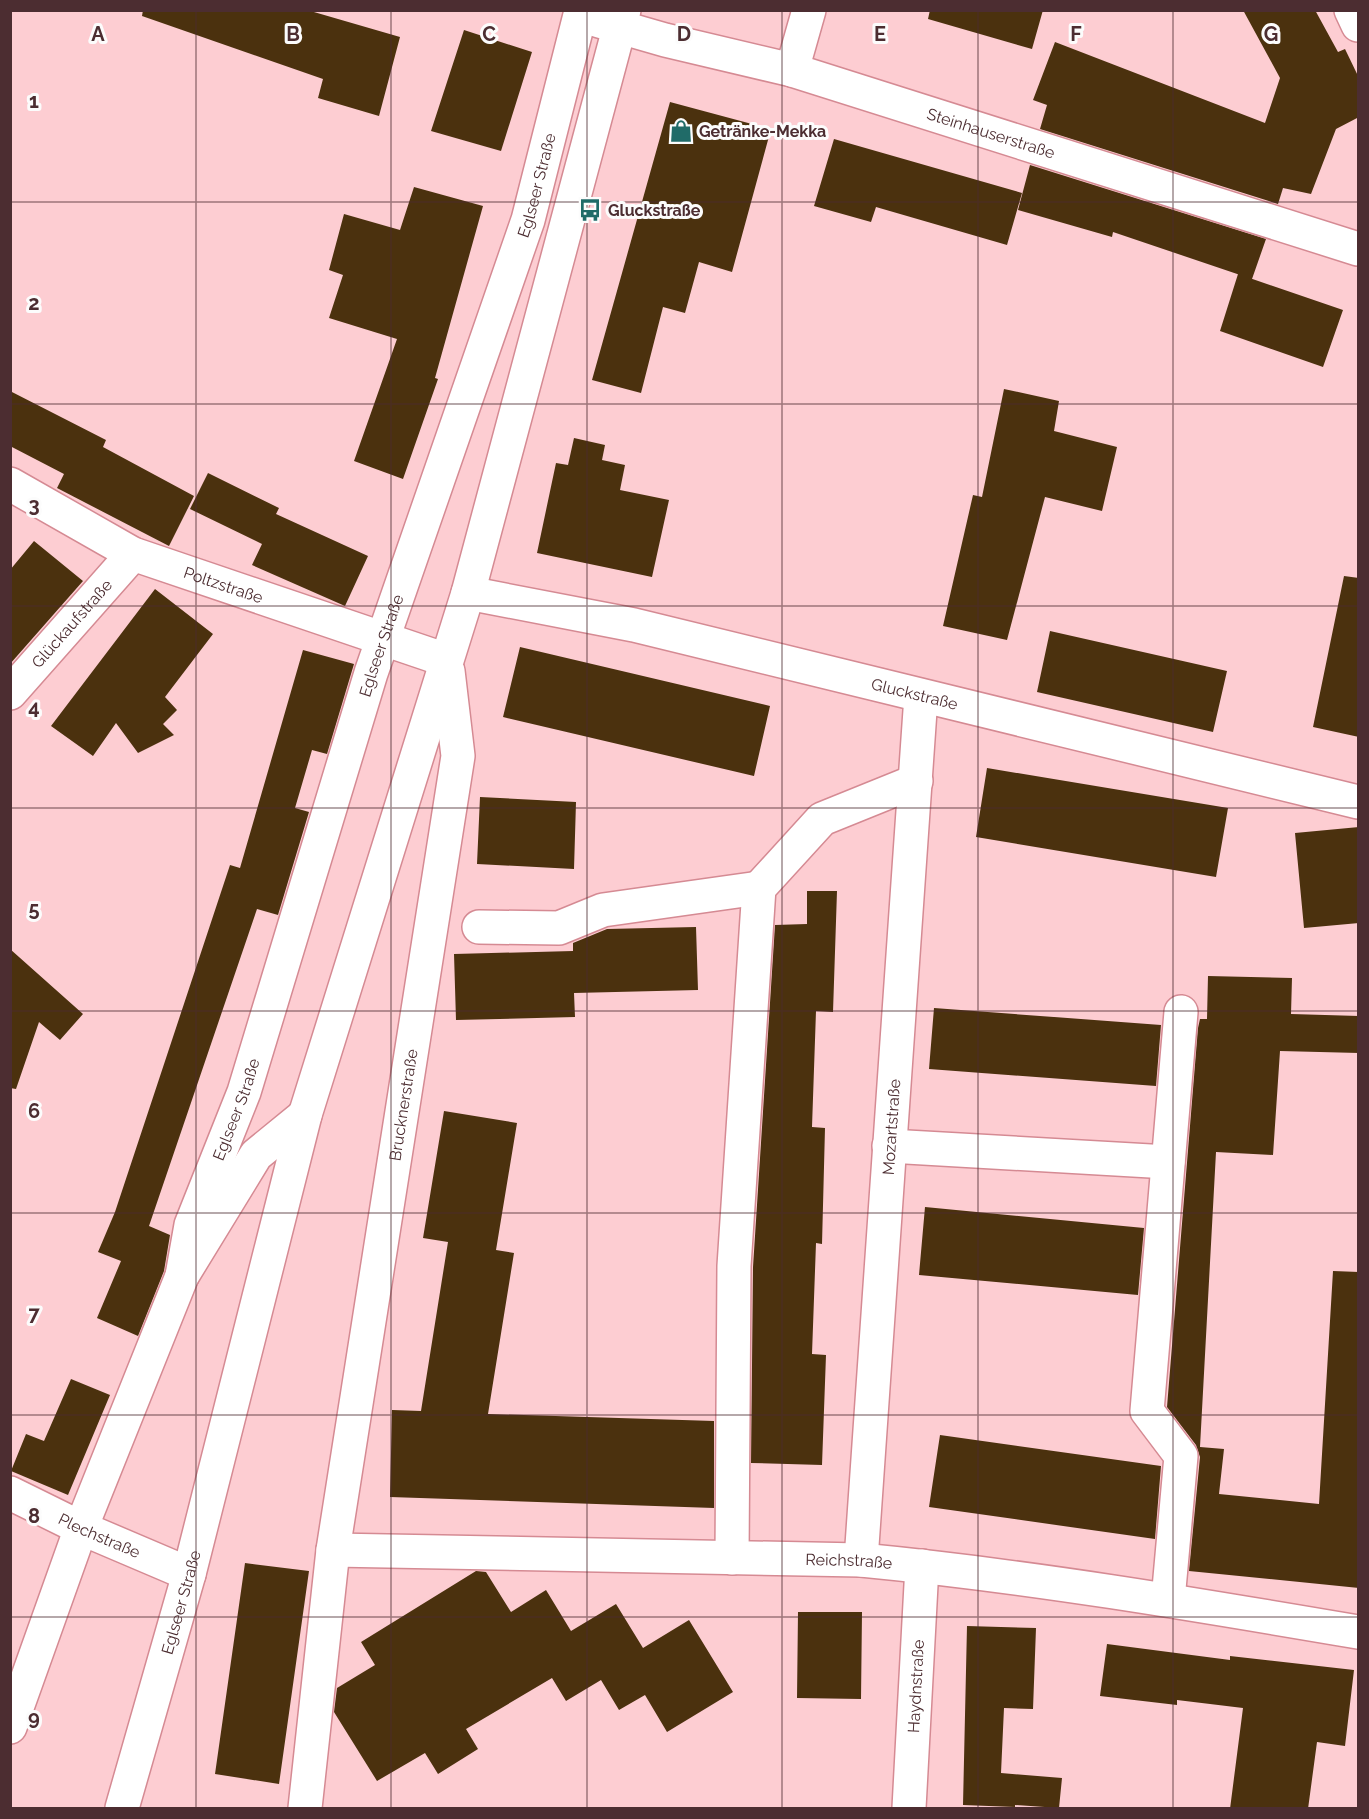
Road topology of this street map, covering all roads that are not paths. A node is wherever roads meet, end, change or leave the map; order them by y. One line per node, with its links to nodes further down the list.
1 (809, 10): 6 (street)
2 (1351, 10): 5 (street)
3 (572, 13): 4 (street, Steinhauserstraße); 11 (street, Eglseer Straße)
4 (622, 19): 6 (street, Steinhauserstraße); 10 (street, Eglseer Straße)
5 (1359, 25)
6 (792, 70): 7 (street, Steinhauserstraße)
7 (1359, 249)
8 (10, 484): 9 (street, Poltzstraße)
9 (133, 554): 11 (street, Poltzstraße); 13 (street, Glückaufstraße)
10 (468, 593): 12 (street, Eglseer Straße); 14 (street, Gluckstraße)
11 (384, 639): 12 (street, Poltzstraße); 23 (street, Eglseer Straße)
12 (446, 660): 20 (street, Eglseer Straße); 26 (street, Brucknerstraße)
13 (10, 693)
14 (921, 696): 15 (street, Mozartstraße); 16 (street, Gluckstraße)
15 (916, 781): 17 (street); 21 (street, Mozartstraße)
16 (1359, 802)
17 (759, 888): 18 (street); 27 (street)
18 (479, 927)
19 (1181, 1012): 22 (street)
20 (305, 1115): 23 (street, Eglseer Straße); 30 (street, Eglseer Straße)
21 (890, 1146): 22 (street); 28 (street, Mozartstraße)
22 (1168, 1162): 31 (street)
23 (182, 1276): 25 (street, Eglseer Straße)
24 (10, 1493): 25 (street, Plechstraße)
25 (81, 1528): 30 (street, Plechstraße); 33 (street, Eglseer Straße)
26 (333, 1550): 27 (street, Reichstraße); 35 (street, Brucknerstraße)
27 (732, 1558): 28 (street, Reichstraße)
28 (861, 1560): 29 (street, Reichstraße)
29 (922, 1566): 31 (street, Reichstraße); 36 (street, Haydnstraße)
30 (189, 1574): 34 (street, Eglseer Straße)
31 (1168, 1600): 32 (street, Reichstraße)
32 (1359, 1632)
33 (10, 1727)
34 (122, 1809)
35 (305, 1809)
36 (909, 1809)

